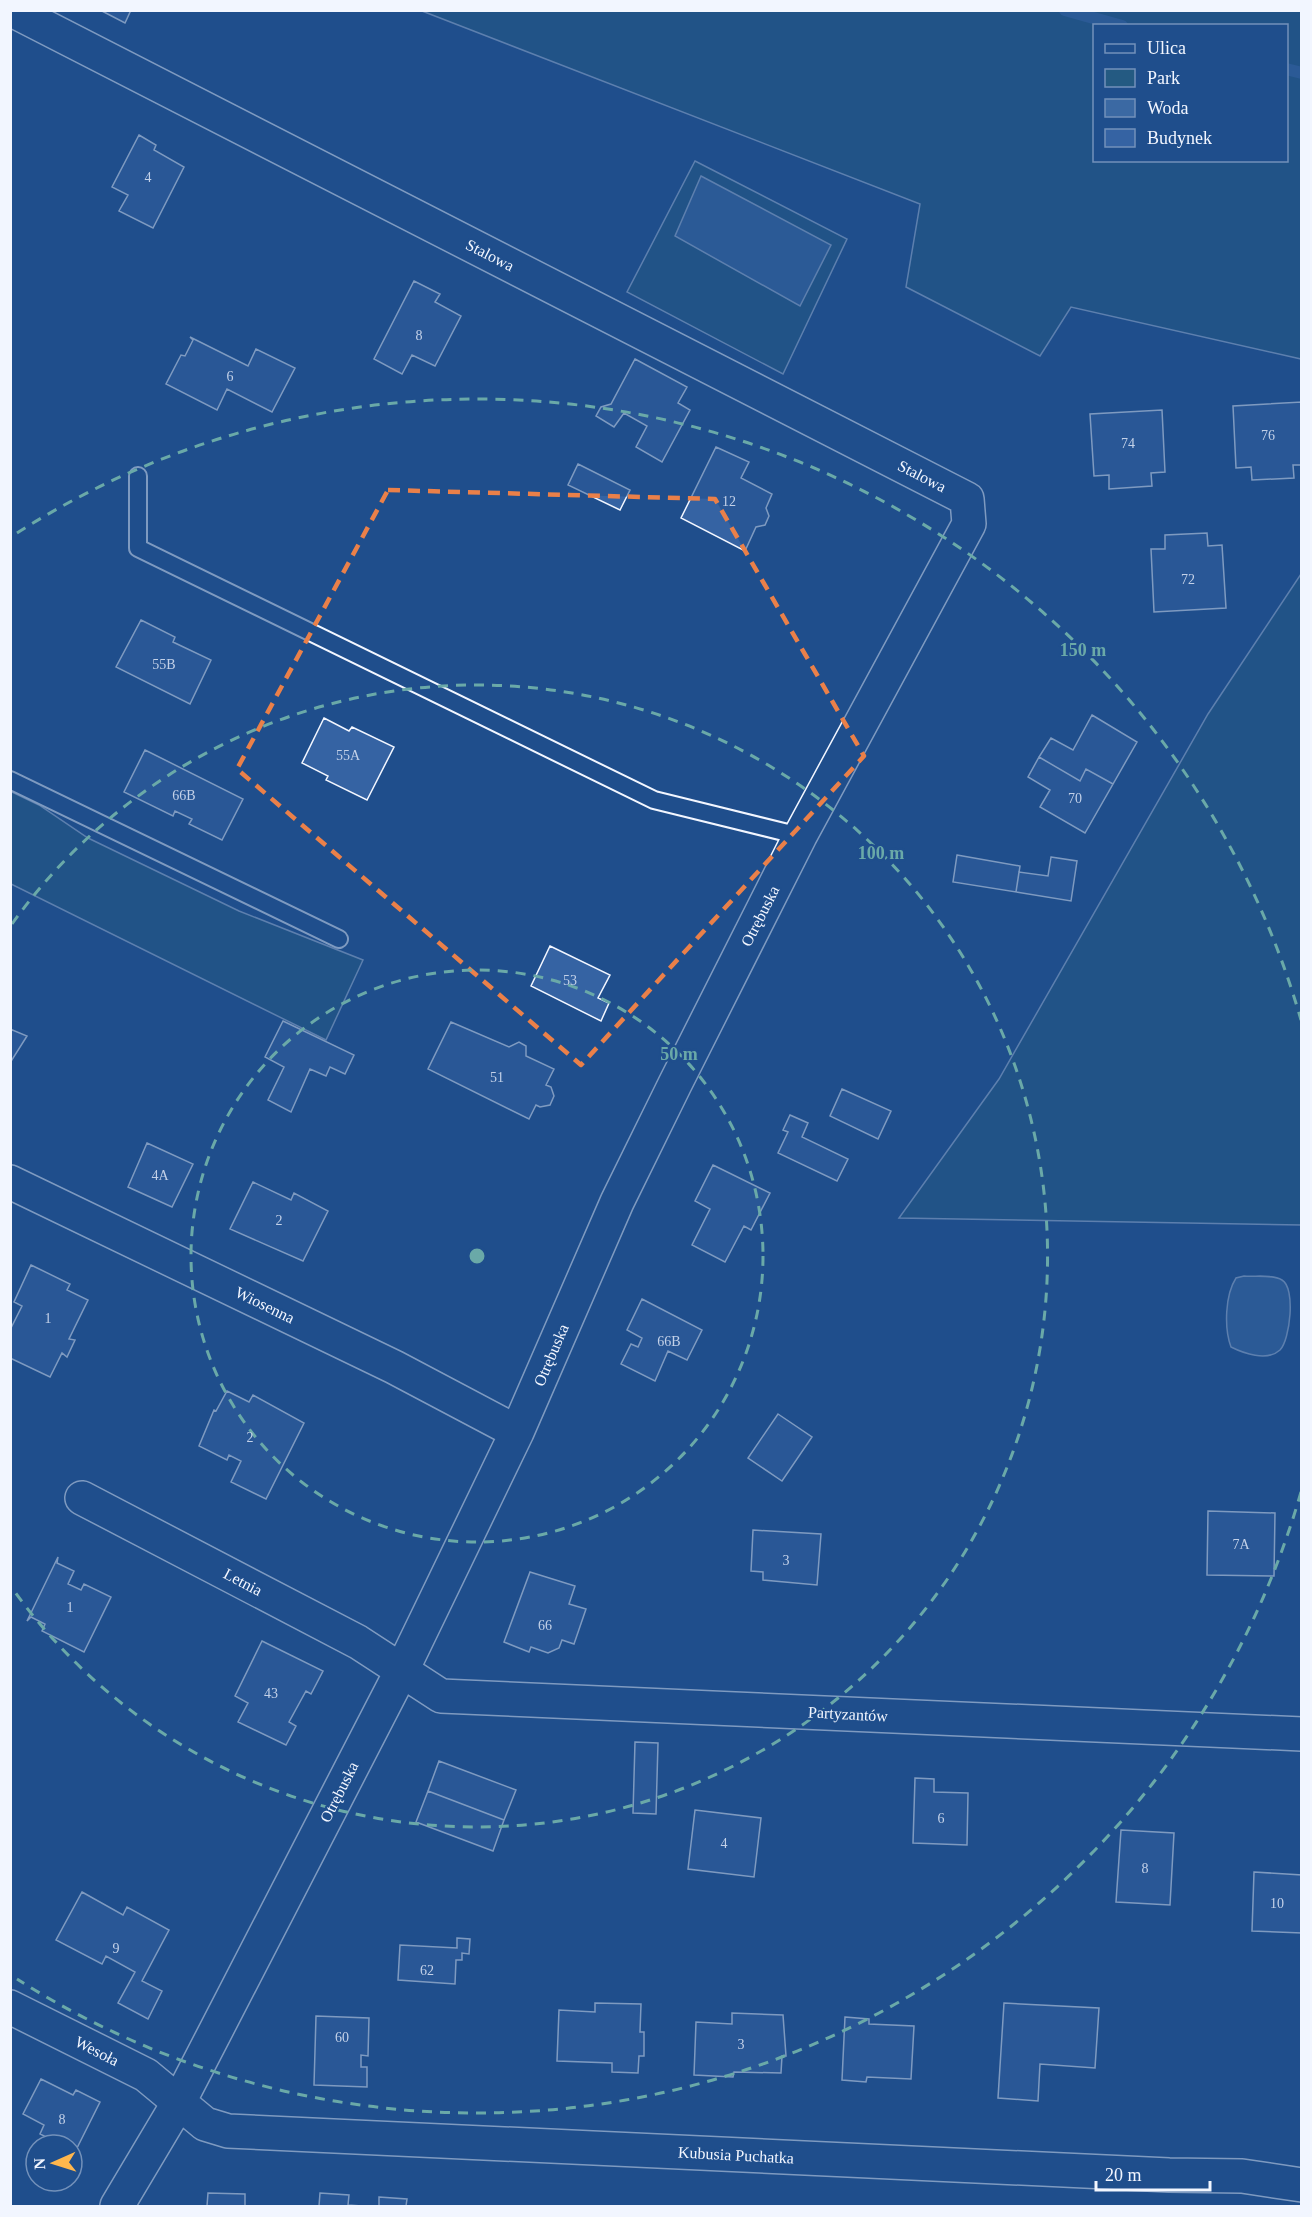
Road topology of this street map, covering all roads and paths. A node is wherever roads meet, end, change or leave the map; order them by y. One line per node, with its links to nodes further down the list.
1 (12, 10): 3 (street, Stalowa)
2 (138, 476): 5 (lane)
3 (967, 499): 5 (street, Otrębuska)
4 (10, 780): 6 (lane)
5 (801, 836): 8 (street, Otrębuska)
6 (339, 939)
7 (10, 1182): 8 (street, Wiosenna)
8 (517, 1432): 10 (street, Otrębuska)
9 (82, 1498): 10 (street, Letnia)
10 (402, 1670): 11 (street, Partyzantów); 13 (street, Otrębuska)
11 (1302, 1734)
12 (10, 2007): 13 (street, Wesoła)
13 (180, 2102): 14 (street, Kubusia Puchatka); 15 (street, Otrębuska)
14 (1302, 2185)
15 (117, 2206)

